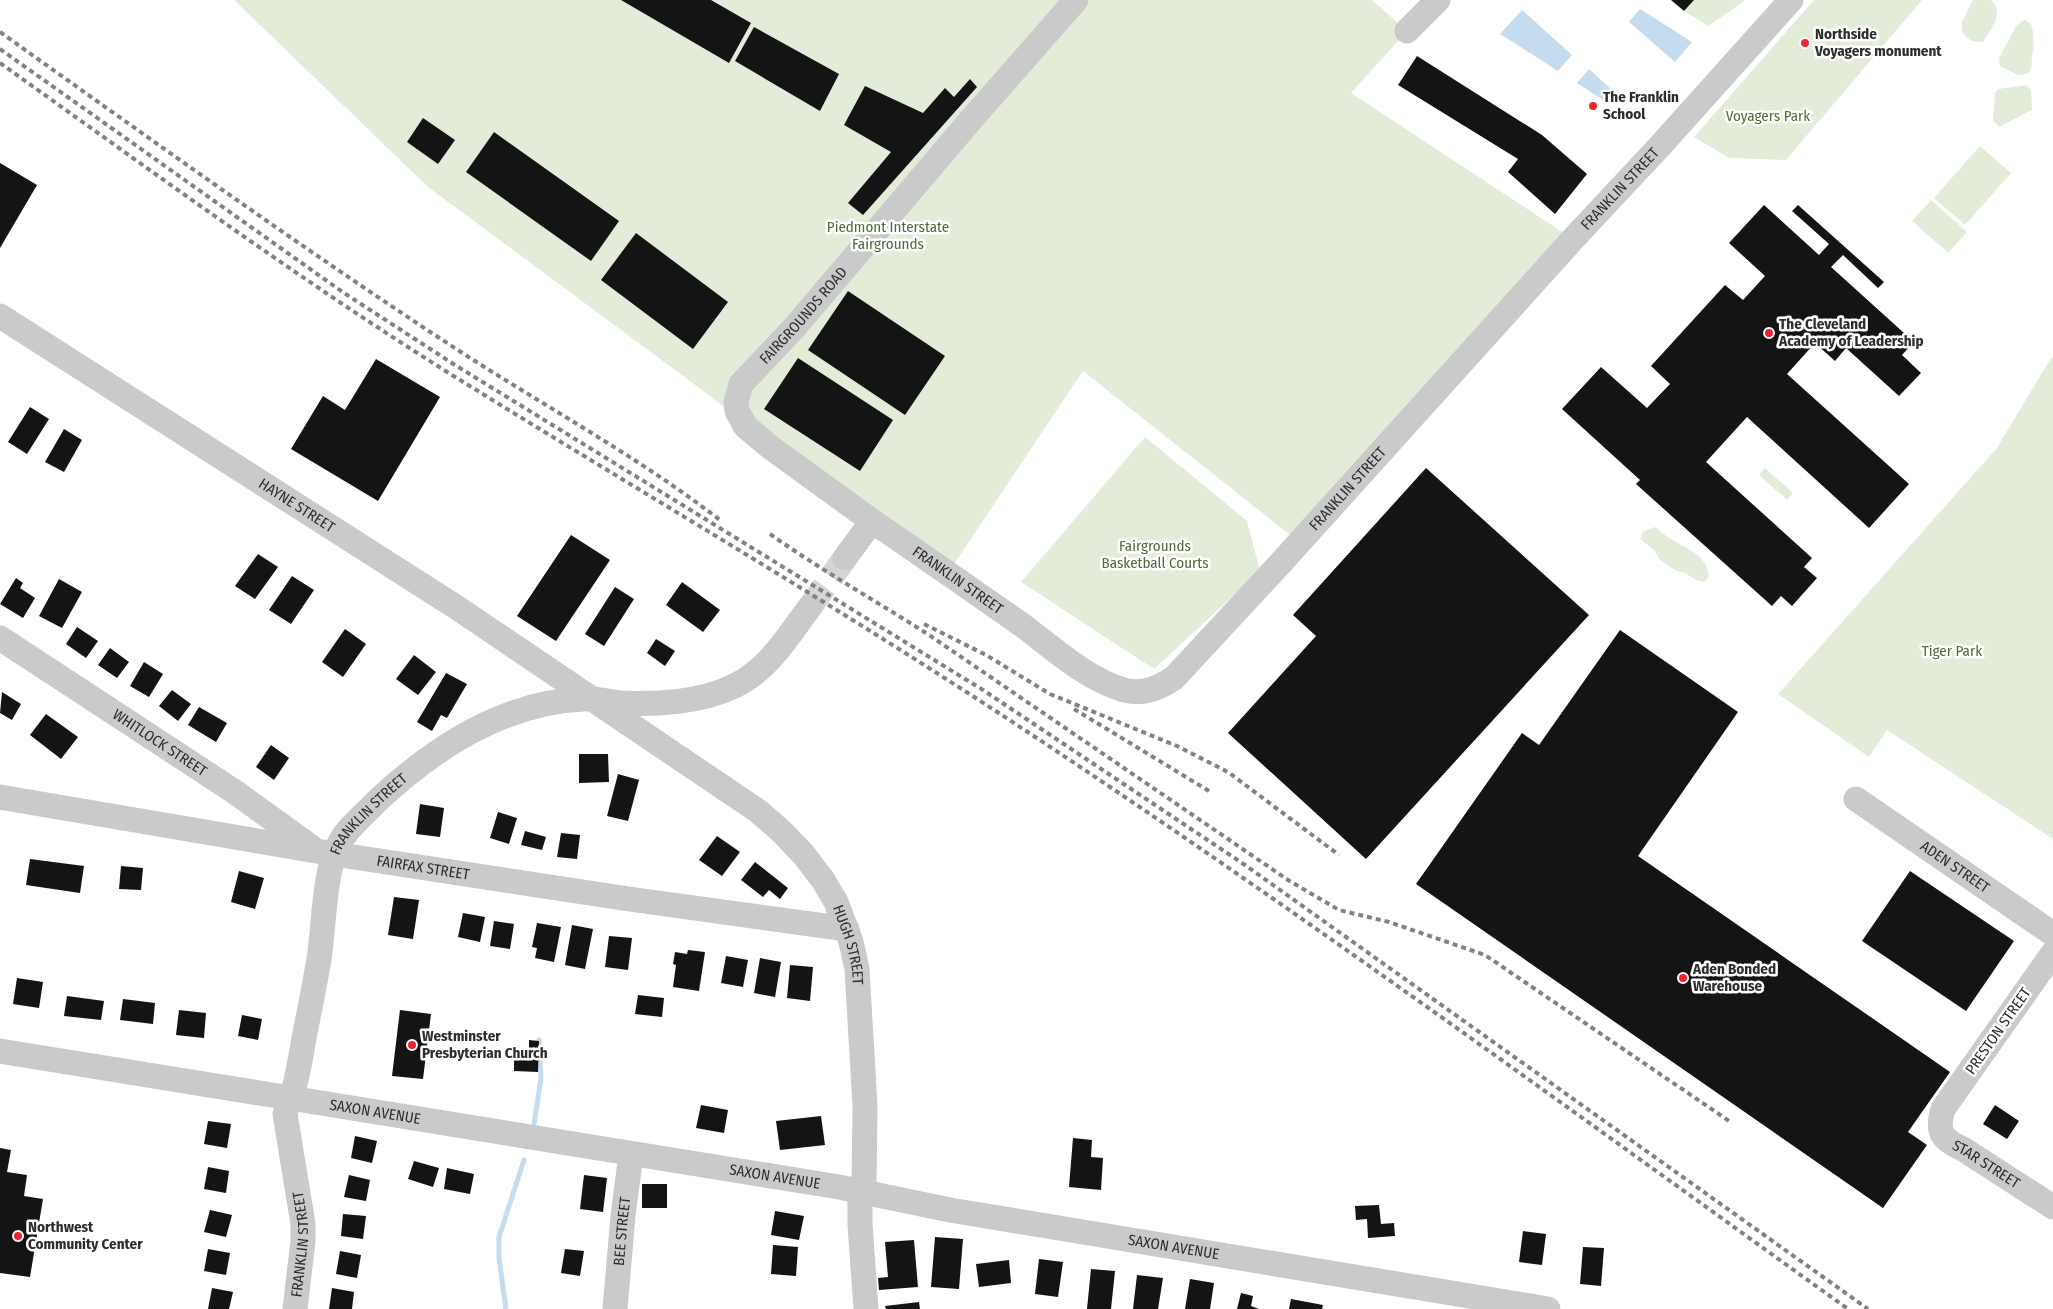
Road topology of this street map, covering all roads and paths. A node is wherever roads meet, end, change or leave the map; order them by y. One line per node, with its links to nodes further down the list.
1 (1076, 0): 6 (street, FAIRGROUNDS ROAD)
2 (1438, 0): 4 (street)
3 (1791, 0): 6 (street, FRANKLIN STREET)
4 (1407, 31)
5 (0, 316): 10 (street, HAYNE STREET)
6 (872, 521): 7 (street)
7 (845, 558)
8 (810, 607): 10 (street, FRANKLIN STREET)
9 (0, 638): 13 (street, WHITLOCK STREET)
10 (593, 699): 13 (street, FRANKLIN STREET); 14 (street, HUGH STREET)
11 (0, 797): 13 (street, FAIRFAX STREET)
12 (1856, 799): 15 (street, ADEN STREET)
13 (326, 853): 14 (street, FAIRFAX STREET); 18 (street, FRANKLIN STREET)
14 (847, 929): 21 (street, HUGH STREET)
15 (2053, 934)
16 (2053, 953): 19 (street, PRESTON STREET)
17 (0, 1051): 18 (street, SAXON AVENUE)
18 (291, 1098): 20 (street, SAXON AVENUE); 23 (street, FRANKLIN STREET)
19 (1943, 1109): 22 (street, STAR STREET)
20 (631, 1154): 21 (street, SAXON AVENUE); 24 (street, BEE STREET)
21 (862, 1192): 25 (street, HUGH STREET); 26 (street, SAXON AVENUE)
22 (2053, 1207)
23 (294, 1309)
24 (615, 1309)
25 (866, 1309)
26 (1548, 1309)

